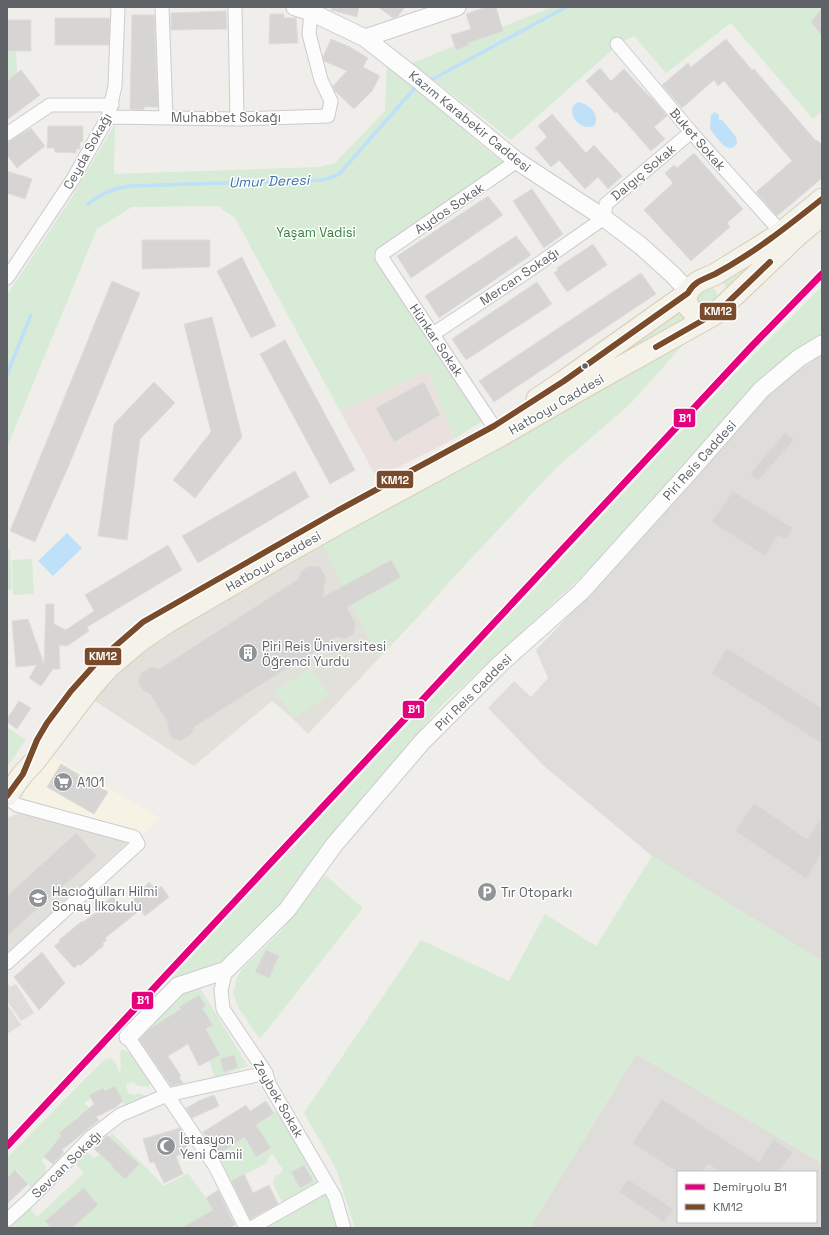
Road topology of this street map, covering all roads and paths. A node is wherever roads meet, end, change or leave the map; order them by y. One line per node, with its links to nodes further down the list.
1 (118, 7): 9 (street, Ceyda Sokağı)
2 (162, 7): 10 (street)
3 (234, 7): 11 (street)
4 (295, 7): 6 (street, Kazım Karabekir Caddesi)
5 (457, 7): 7 (street)
6 (311, 12): 7 (street, Kazım Karabekir Caddesi); 11 (street, Muhabbet Sokağı)
7 (365, 38): 14 (street, Kazım Karabekir Caddesi)
8 (617, 44): 12 (street, Buket Sokak)
9 (110, 111): 10 (street, Muhabbet Sokağı); 13 (street, Muhabbet Sokağı); 20 (street, Ceyda Sokağı)
10 (166, 117): 11 (street, Muhabbet Sokağı)
11 (237, 119)
12 (691, 132): 17 (street, Dalgıç Sokak); 18 (street, Buket Sokak)
13 (7, 134)
14 (517, 161): 17 (street, Kazım Karabekir Caddesi); 19 (street, Aydos Sokak)
15 (822, 199): 18 (main road, Hatboyu Caddesi)
16 (822, 215): 22 (main road, Hatboyu Caddesi)
17 (604, 218): 21 (street, Kazım Karabekir Caddesi); 23 (street, Mercan Sokağı)
18 (781, 232): 21 (main road, Hatboyu Caddesi)
19 (382, 254): 23 (street, Hünkar Sokak)
20 (7, 278)
21 (695, 287): 22 (main road); 22 (main road); 25 (main road, Hatboyu Caddesi)
22 (713, 315): 25 (main road, Hatboyu Caddesi)
23 (433, 334): 25 (street, Hünkar Sokak)
24 (822, 344): 28 (street, Piri Reis Caddesi)
25 (497, 431): 26 (main road, Hatboyu Caddesi)
26 (7, 797): 27 (street)
27 (7, 963)
28 (226, 970): 29 (street, Piri Reis Caddesi); 30 (street, Zeybek Sokak)
29 (128, 1037): 31 (street)
30 (266, 1073): 31 (street, Sevcan Sokağı); 32 (street, Zeybek Sokak)
31 (167, 1095): 33 (street, Sevcan Sokağı); 34 (street)
32 (327, 1185): 35 (street); 36 (street, Zeybek Sokak)
33 (7, 1220)
34 (246, 1228)
35 (251, 1228)
36 (344, 1228)

